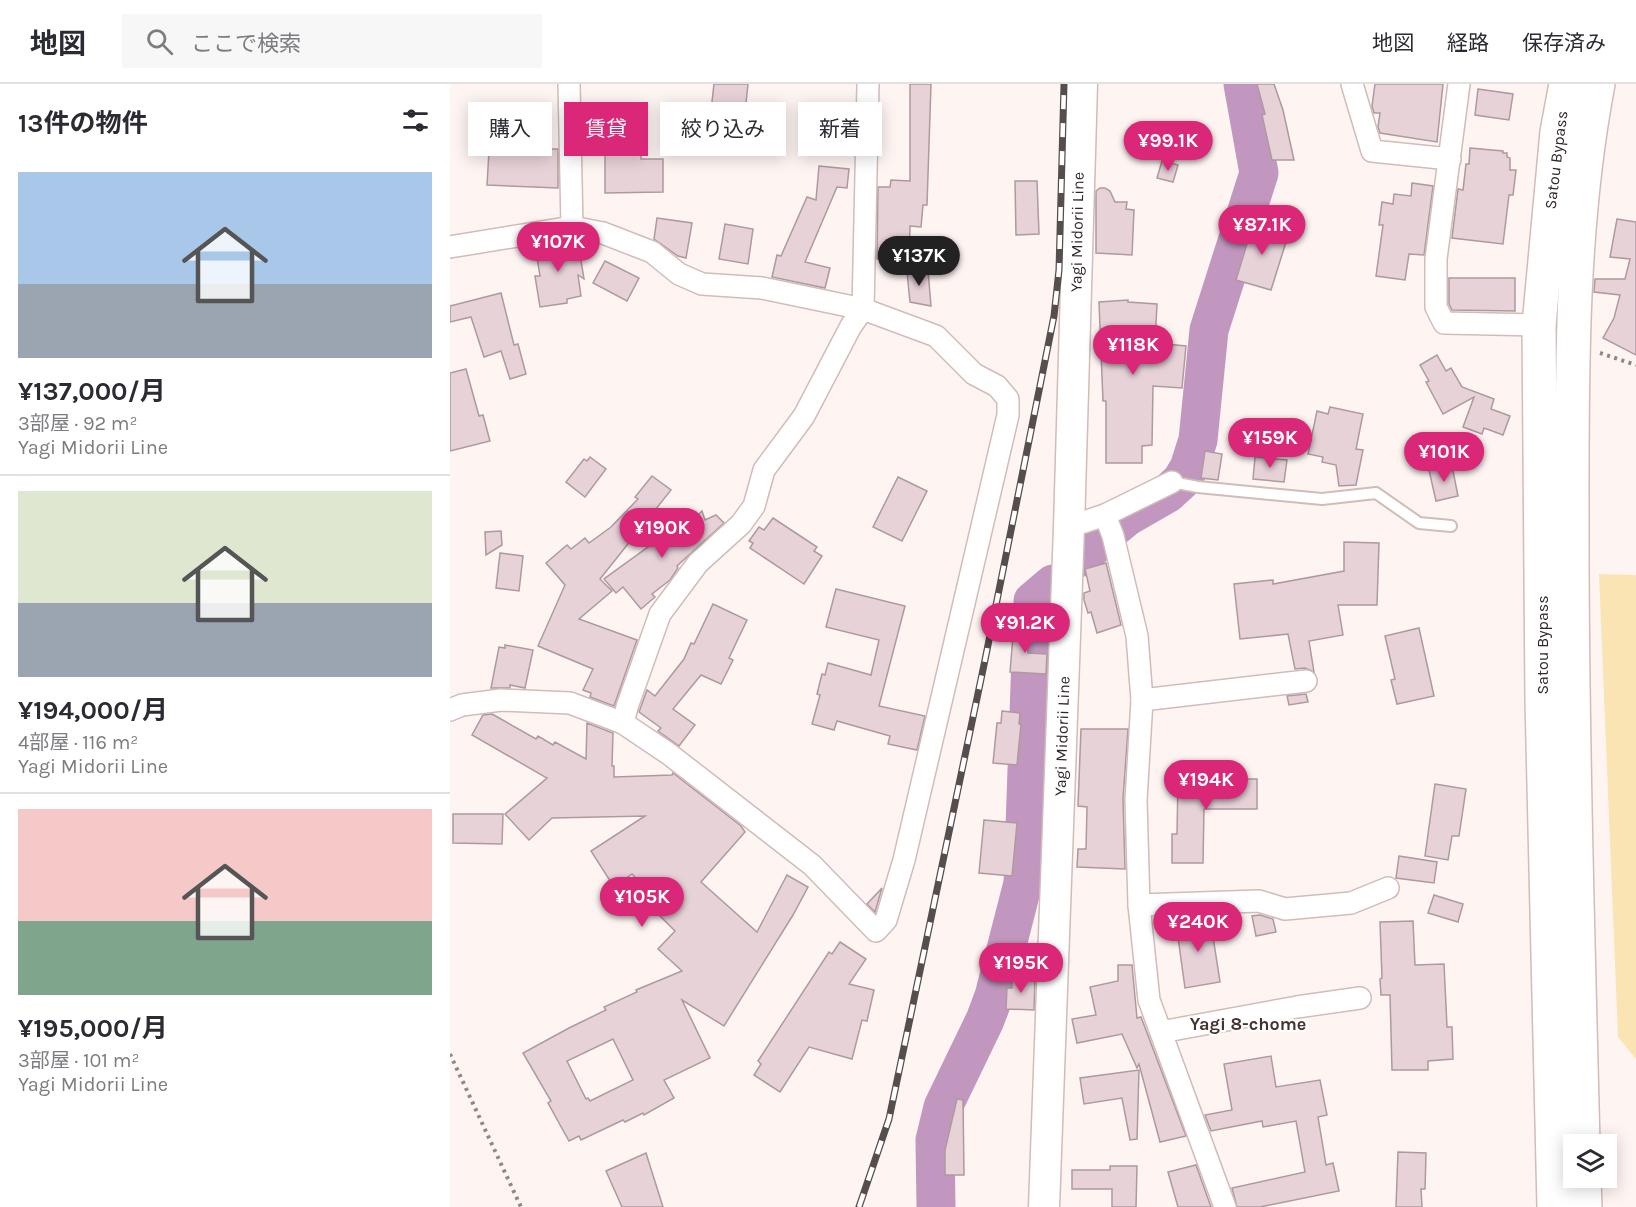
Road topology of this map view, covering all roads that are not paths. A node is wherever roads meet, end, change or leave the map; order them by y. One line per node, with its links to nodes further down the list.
1 (569, 84): 9 (street)
2 (868, 84): 11 (street)
3 (1082, 84): 16 (main road, Yagi Midorii Line)
4 (1352, 84): 8 (street)
5 (1459, 84): 8 (street)
6 (1566, 84): 12 (highway, Satou Bypass)
7 (1598, 84): 25 (highway, Satou Bypass)
8 (1450, 159): 12 (street)
9 (572, 227): 10 (street); 11 (street)
10 (450, 247)
11 (862, 309): 20 (street); 20 (street)
12 (1539, 325): 29 (highway, Satou Bypass)
13 (1180, 484): 14 (street); 15 (lane)
14 (1108, 524): 16 (street); 18 (street)
15 (1450, 526)
16 (1070, 527): 27 (main road, Yagi Midorii Line)
17 (1306, 681): 18 (street)
18 (1142, 700): 22 (street)
19 (450, 710): 20 (street)
20 (623, 723)
21 (1388, 888): 22 (street)
22 (1139, 905): 24 (street)
23 (1360, 998): 24 (street)
24 (1161, 1032): 28 (street)
25 (1583, 1134)
26 (1584, 1188): 30 (highway)
27 (1044, 1207)
28 (1225, 1207)
29 (1554, 1207)
30 (1585, 1207)

